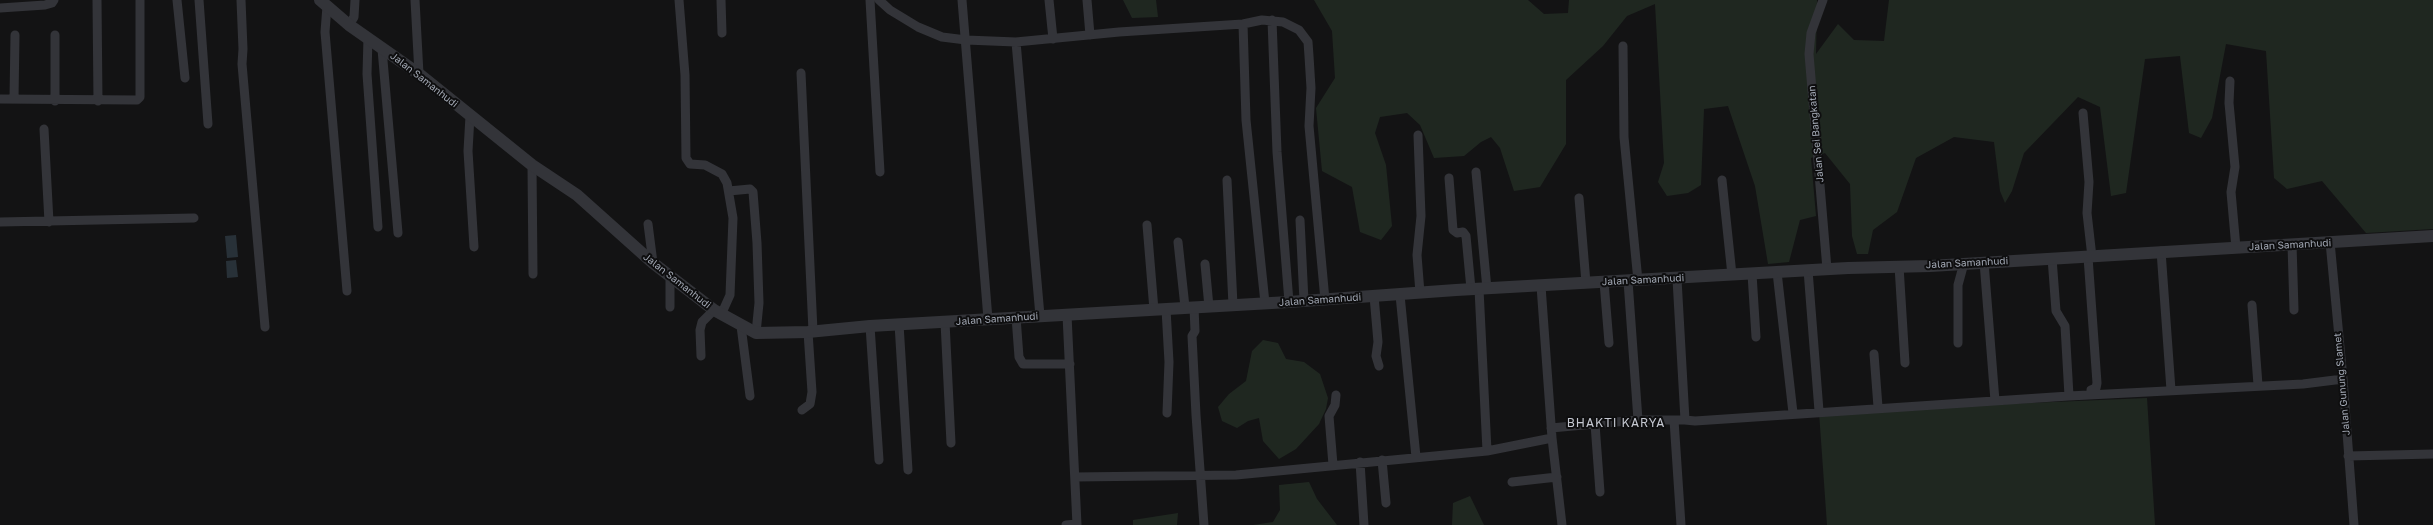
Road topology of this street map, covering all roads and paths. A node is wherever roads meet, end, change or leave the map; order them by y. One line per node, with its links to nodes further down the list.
1 (54, 0): 18 (street)
2 (97, 0): 39 (street)
3 (140, 0): 39 (street)
4 (177, 0): 34 (street)
5 (199, 0): 42 (street)
6 (241, 0): 112 (street)
7 (355, 0): 21 (street)
8 (415, 0): 33 (street)
9 (679, 0): 51 (street)
10 (721, 0): 22 (street)
11 (870, 0): 46 (street)
12 (879, 0): 28 (street)
13 (962, 0): 28 (street)
14 (1049, 0): 27 (street)
15 (1088, 0): 25 (street)
16 (1822, 0): 75 (street, Jalan Sei Bangkatan)
17 (324, 3): 21 (street, Jalan Samanhudi); 88 (street)
18 (0, 8)
19 (1272, 20): 20 (street); 92 (street); 94 (street)
20 (1243, 24): 25 (street); 95 (street)
21 (349, 25): 26 (street, Jalan Samanhudi)
22 (722, 33)
23 (15, 35): 36 (street)
24 (55, 35): 38 (street)
25 (1090, 35): 27 (street)
26 (368, 38): 31 (street, Jalan Samanhudi); 59 (street)
27 (1052, 39): 29 (street)
28 (966, 40): 29 (street); 107 (street)
29 (1016, 42): 106 (street)
30 (1623, 46): 83 (street)
31 (382, 49): 33 (street, Jalan Samanhudi); 60 (street)
32 (801, 73): 113 (street)
33 (419, 74): 41 (street, Jalan Samanhudi)
34 (185, 78)
35 (2230, 81): 66 (street)
36 (14, 99): 37 (street); 38 (street)
37 (0, 100)
38 (55, 101): 39 (street)
39 (98, 101)
40 (2083, 113): 68 (street)
41 (470, 116): 45 (street, Jalan Samanhudi); 65 (street)
42 (208, 124)
43 (44, 129): 56 (street)
44 (1418, 135): 89 (street)
45 (532, 165): 71 (street, Jalan Samanhudi); 78 (street)
46 (880, 172)
47 (1476, 172): 87 (street)
48 (1449, 178): 87 (street)
49 (1227, 180): 96 (street)
50 (1722, 180): 81 (street)
51 (729, 192): 103 (street); 114 (street)
52 (1579, 198): 85 (street)
53 (194, 218): 56 (street)
54 (1300, 220): 93 (street)
55 (0, 222): 56 (street)
56 (49, 222)
57 (648, 224): 71 (street)
58 (1147, 225): 101 (street)
59 (378, 227)
60 (398, 233)
61 (2433, 236): 63 (street, Jalan Samanhudi)
62 (1178, 242): 99 (street)
63 (2330, 242): 64 (street, Jalan Samanhudi); 123 (street, Jalan Gunung Slamet)
64 (2292, 244): 66 (street, Jalan Samanhudi); 102 (street)
65 (474, 247)
66 (2236, 248): 67 (street, Jalan Samanhudi)
67 (2161, 251): 68 (street, Jalan Samanhudi); 125 (street)
68 (2090, 257): 69 (street, Jalan Samanhudi); 127 (street)
69 (2052, 258): 70 (street, Jalan Samanhudi); 129 (street)
70 (1984, 262): 72 (street, Jalan Samanhudi); 130 (street)
71 (653, 263): 80 (street, Jalan Samanhudi)
72 (1964, 263): 74 (street, Jalan Samanhudi); 117 (street)
73 (1205, 264): 100 (street)
74 (1900, 266): 75 (street, Jalan Samanhudi); 120 (street)
75 (1827, 269): 76 (street, Jalan Samanhudi)
76 (1808, 270): 77 (street, Jalan Samanhudi); 133 (street)
77 (1777, 272): 79 (street, Jalan Samanhudi); 135 (street)
78 (534, 274)
79 (1752, 274): 81 (street, Jalan Samanhudi); 115 (street)
80 (670, 275): 98 (street); 103 (street, Jalan Samanhudi)
81 (1732, 275): 82 (street, Jalan Samanhudi)
82 (1677, 279): 83 (street, Jalan Samanhudi); 138 (street)
83 (1633, 281): 84 (street, Jalan Samanhudi); 136 (street)
84 (1604, 282): 85 (street, Jalan Samanhudi); 116 (street)
85 (1586, 283): 86 (street, Jalan Samanhudi)
86 (1541, 286): 87 (street, Jalan Samanhudi); 140 (street)
87 (1479, 289): 89 (street, Jalan Samanhudi); 143 (street)
88 (347, 291)
89 (1420, 293): 90 (street, Jalan Samanhudi)
90 (1400, 295): 91 (street, Jalan Samanhudi); 146 (street)
91 (1374, 296): 92 (street, Jalan Samanhudi); 122 (street)
92 (1326, 300): 93 (street, Jalan Samanhudi)
93 (1304, 301): 94 (street, Jalan Samanhudi)
94 (1289, 302): 95 (street, Jalan Samanhudi)
95 (1264, 303): 96 (street, Jalan Samanhudi)
96 (1233, 305): 100 (street, Jalan Samanhudi)
97 (2252, 305): 124 (street)
98 (670, 307)
99 (1189, 307): 100 (street, Jalan Samanhudi); 101 (street, Jalan Samanhudi); 152 (street)
100 (1209, 307)
101 (1160, 309): 104 (street, Jalan Samanhudi); 134 (street)
102 (2294, 310)
103 (718, 312): 110 (street, Jalan Samanhudi); 119 (street)
104 (1067, 315): 106 (street, Jalan Samanhudi); 121 (street)
105 (1016, 316): 106 (street, Jalan Samanhudi); 107 (street, Jalan Samanhudi); 121 (street)
106 (1040, 316)
107 (988, 319): 108 (street, Jalan Samanhudi)
108 (945, 322): 109 (street, Jalan Samanhudi); 142 (street)
109 (899, 324): 111 (street, Jalan Samanhudi); 151 (street)
110 (742, 326): 114 (street, Jalan Samanhudi); 128 (street)
111 (870, 326): 113 (street, Jalan Samanhudi); 147 (street)
112 (265, 327)
113 (810, 331): 114 (street, Jalan Samanhudi); 132 (street)
114 (756, 333)
115 (1756, 337)
116 (1609, 342)
117 (1958, 343)
118 (1874, 354): 131 (street)
119 (701, 356)
120 (1905, 363)
121 (1070, 364): 153 (street)
122 (1379, 366)
123 (2343, 379): 124 (street); 145 (street, Jalan Gunung Slamet)
124 (2258, 385): 125 (street)
125 (2172, 390): 127 (street)
126 (1336, 395): 150 (street)
127 (2091, 395): 129 (street)
128 (750, 396)
129 (2069, 396): 130 (street)
130 (1995, 402): 131 (street)
131 (1878, 407): 133 (street)
132 (802, 410)
133 (1819, 412): 135 (street)
134 (1167, 413)
135 (1793, 413): 138 (street)
136 (1638, 420): 137 (street); 139 (street)
137 (1674, 420): 138 (street); 163 (street)
138 (1685, 420)
139 (1595, 424): 140 (street); 156 (street)
140 (1551, 428): 141 (street)
141 (1552, 438): 143 (street); 154 (street)
142 (951, 443)
143 (1487, 451): 146 (street)
144 (2433, 454): 145 (street)
145 (2348, 456): 164 (street, Jalan Gunung Slamet)
146 (1416, 457): 148 (street)
147 (879, 460)
148 (1382, 460): 149 (street); 157 (street)
149 (1360, 462): 150 (street); 159 (street)
150 (1333, 465): 152 (street)
151 (908, 470)
152 (1201, 476): 153 (street); 161 (street)
153 (1075, 477): 158 (street)
154 (1557, 477): 155 (street); 162 (street)
155 (1512, 482)
156 (1600, 492)
157 (1386, 503)
158 (1077, 524): 160 (street)
159 (1364, 524)
160 (1066, 525)
161 (1204, 525)
162 (1562, 525)
163 (1681, 525)
164 (2354, 525)

